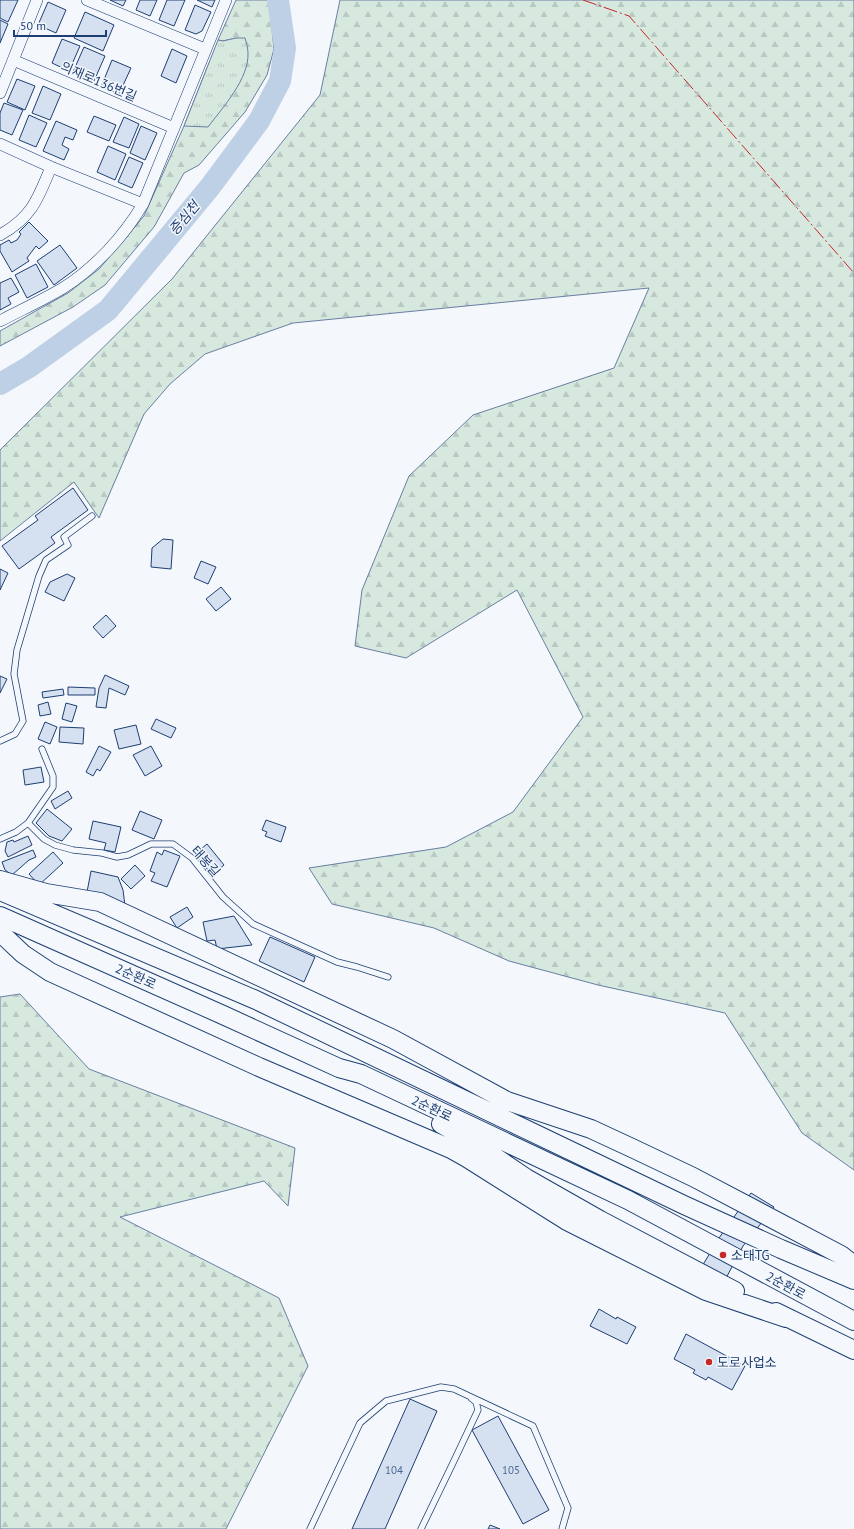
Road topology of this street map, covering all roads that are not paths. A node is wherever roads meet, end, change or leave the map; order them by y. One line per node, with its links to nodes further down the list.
1 (37, 0): 5 (street)
2 (87, 0): 4 (street)
3 (226, 0): 4 (street)
4 (205, 49): 7 (street)
5 (13, 60): 6 (street); 7 (street, 의재로136번길)
6 (0, 93)
7 (174, 128): 10 (street)
8 (0, 144): 9 (street)
9 (51, 167): 10 (street); 11 (street)
10 (143, 204): 12 (street)
11 (0, 235)
12 (0, 321)
13 (92, 516): 14 (lane)
14 (0, 741)
15 (42, 748): 16 (lane)
16 (28, 823): 17 (lane); 22 (lane, 태봉길)
17 (0, 839)
18 (0, 880): 24 (highway)
19 (0, 891): 25 (highway, 2순환로)
20 (0, 916): 23 (highway, 2순환로)
21 (0, 935): 26 (highway)
22 (388, 977)
23 (339, 1068): 26 (highway); 27 (highway, 2순환로)
24 (854, 1265)
25 (854, 1280)
26 (786, 1318): 28 (highway)
27 (854, 1321)
28 (854, 1350)
29 (467, 1394): 30 (lane); 31 (lane); 32 (lane)
30 (310, 1529)
31 (421, 1529)
32 (562, 1529)

